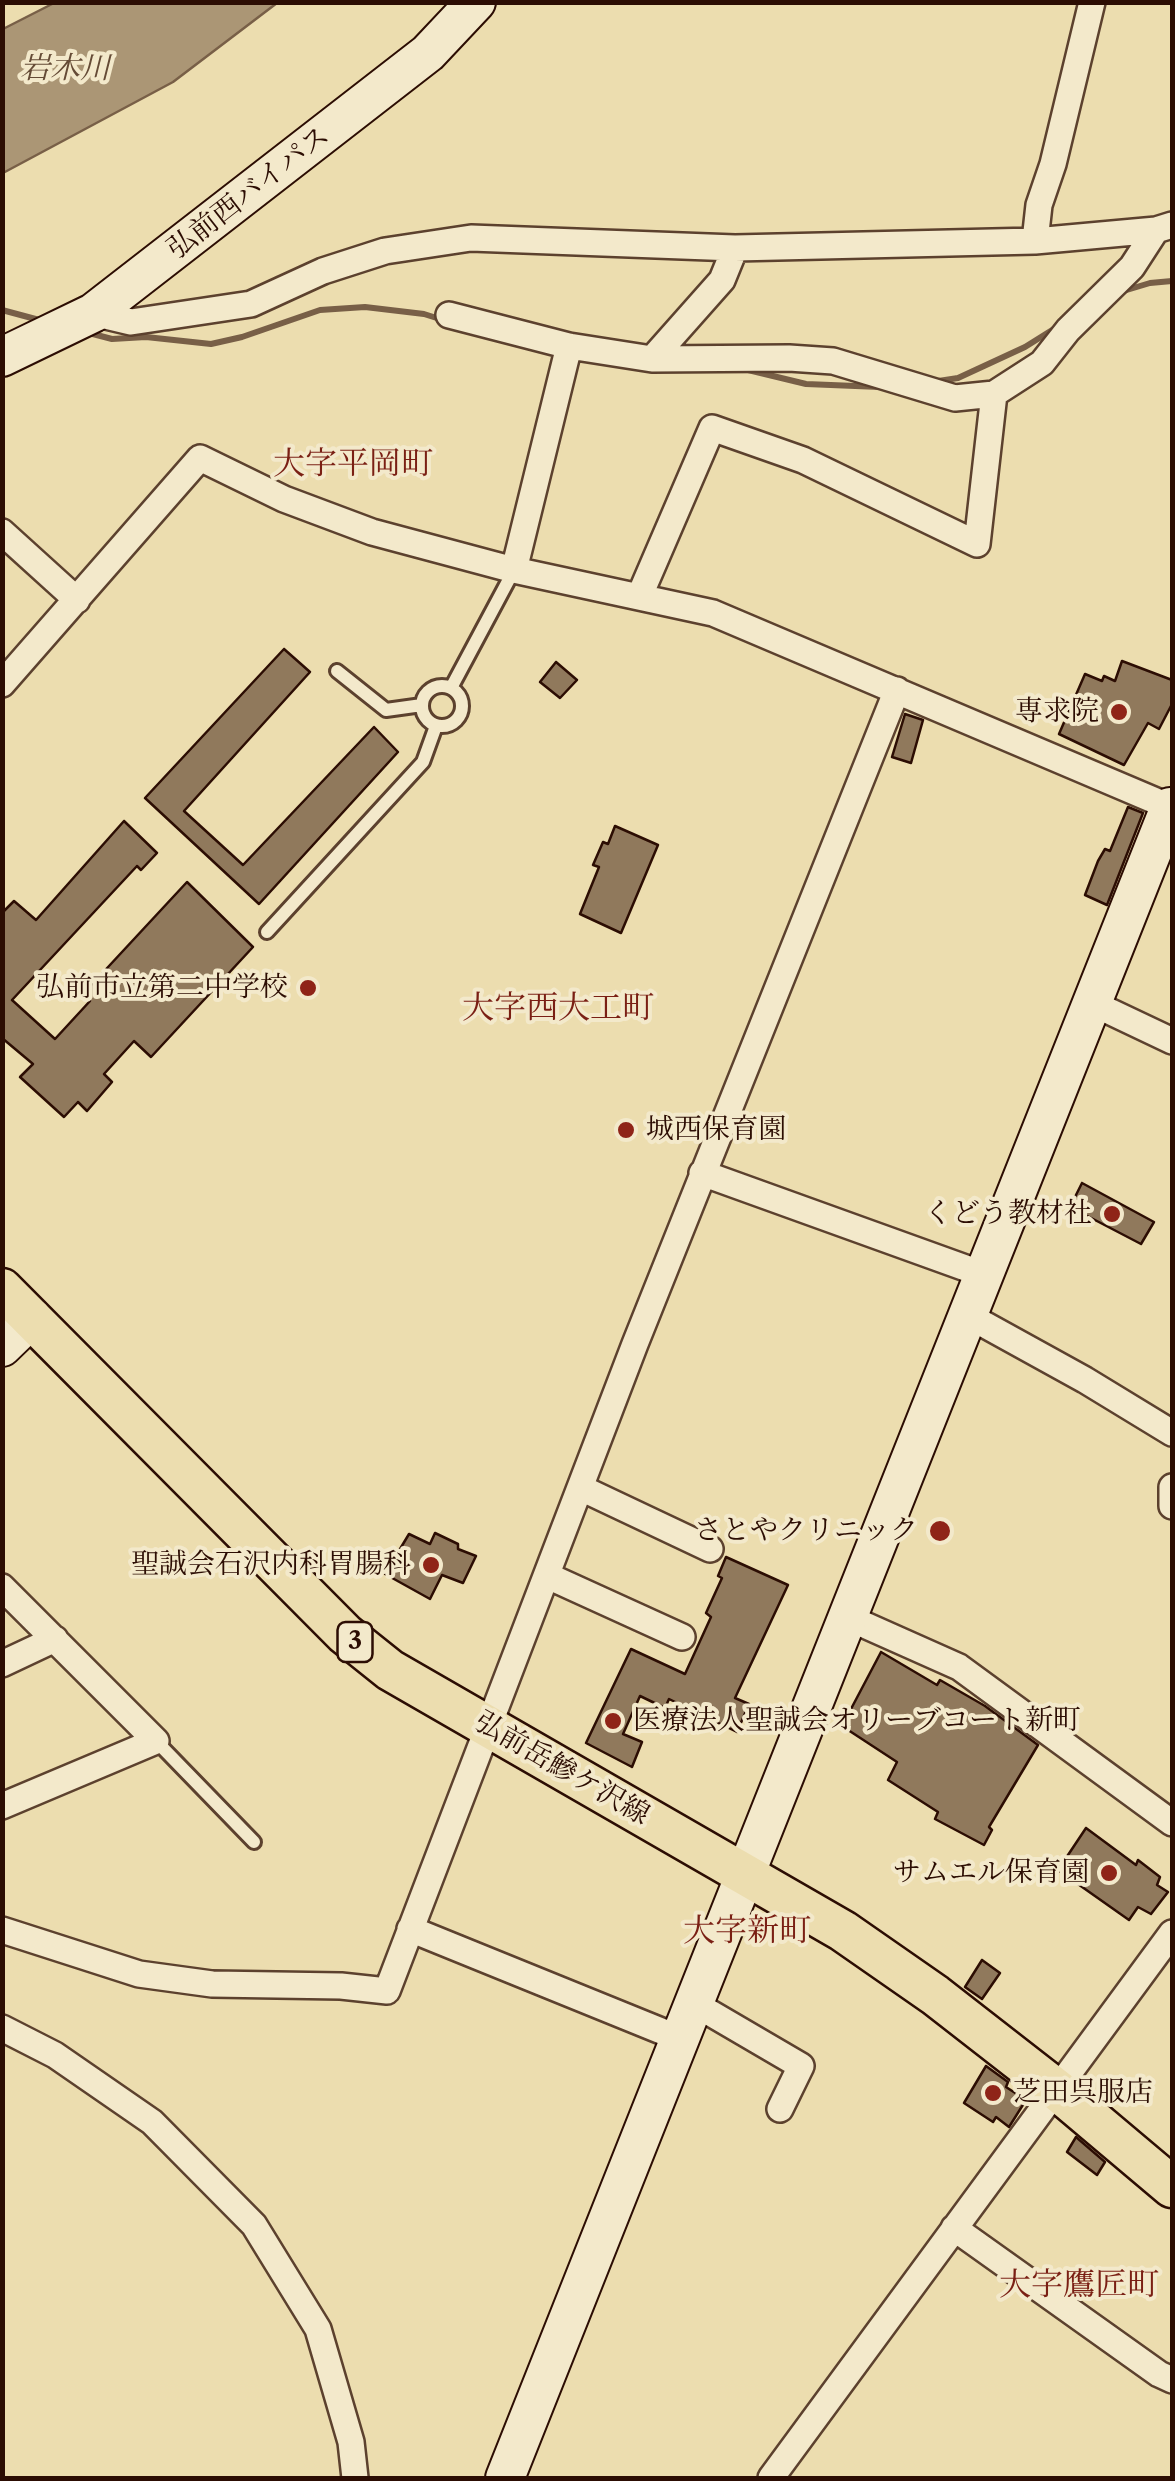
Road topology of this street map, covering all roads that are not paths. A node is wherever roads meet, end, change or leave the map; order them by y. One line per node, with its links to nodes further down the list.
1 (476, 2): 6 (street, 弘前西バイパス)
2 (1092, 2): 4 (street)
3 (1164, 228): 4 (street); 11 (street)
4 (1035, 241): 5 (street)
5 (735, 248): 6 (street); 10 (street)
6 (92, 314): 9 (street, 弘前西バイパス)
7 (449, 315): 8 (street)
8 (569, 346): 10 (street); 13 (street)
9 (2, 356)
10 (652, 359): 11 (street)
11 (994, 394): 14 (street)
12 (2, 532): 15 (street)
13 (514, 570): 14 (street); 15 (street); 18 (lane)
14 (640, 596): 19 (street)
15 (77, 600): 17 (street)
16 (337, 671): 20 (lane)
17 (2, 684)
18 (451, 688): 20 (lane); 21 (lane)
19 (897, 690): 22 (street); 26 (street)
20 (422, 706): 21 (lane)
21 (436, 726): 23 (lane)
22 (1172, 805): 24 (street)
23 (268, 932)
24 (1092, 1003): 25 (street); 27 (street)
25 (1172, 1041)
26 (702, 1173): 27 (street); 34 (street)
27 (984, 1275): 29 (street)
28 (2, 1289): 30 (main road, 弘前岳鰺ケ沢線 / 3)
29 (968, 1316): 32 (street); 39 (street)
30 (17, 1326): 31 (street); 43 (main road, 弘前岳鰺ケ沢線 / 3)
31 (2, 1347)
32 (1172, 1432)
33 (1172, 1487): 35 (street)
34 (581, 1488): 36 (street); 37 (street)
35 (1172, 1506)
36 (710, 1549)
37 (548, 1576): 40 (street); 43 (street)
38 (2, 1587): 41 (street)
39 (849, 1618): 46 (street); 48 (street)
40 (682, 1637)
41 (54, 1639): 42 (street); 44 (street)
42 (2, 1664)
43 (488, 1728): 48 (main road, 弘前岳鰺ケ沢線 / 3); 49 (street)
44 (156, 1741): 45 (street); 47 (lane)
45 (2, 1806)
46 (1172, 1823)
47 (254, 1842)
48 (748, 1874): 52 (street); 55 (main road, 弘前岳鰺ケ沢線 / 3)
49 (410, 1929): 50 (street); 54 (street)
50 (2, 1930)
51 (1172, 1932): 55 (street)
52 (695, 2004): 54 (street); 56 (street)
53 (2, 2028): 61 (street)
54 (682, 2039): 62 (street)
55 (1057, 2090): 57 (main road, 弘前岳鰺ケ沢線 / 3); 58 (street)
56 (780, 2109)
57 (1172, 2187)
58 (954, 2228): 59 (street); 60 (street)
59 (1172, 2380)
60 (778, 2476)
61 (355, 2478)
62 (505, 2478)

